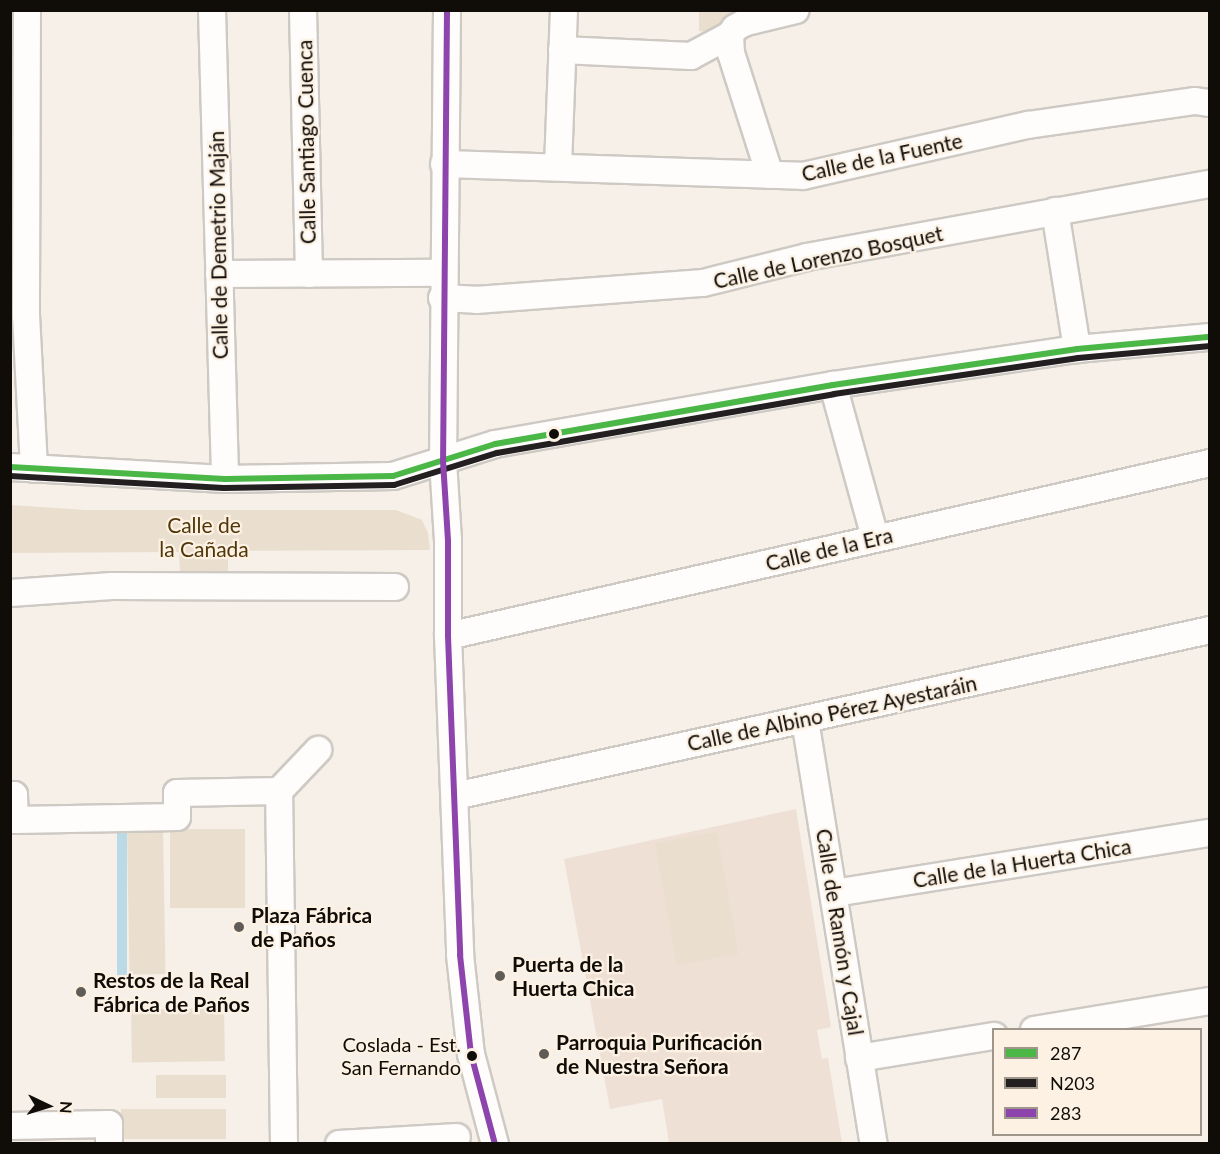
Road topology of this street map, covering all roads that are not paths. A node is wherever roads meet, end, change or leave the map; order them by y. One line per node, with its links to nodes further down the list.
1 (27, 10): 23 (street)
2 (212, 10): 15 (street, Calle de Demetrio Maján)
3 (303, 10): 16 (street, Calle Santiago Cuenca)
4 (447, 10): 10 (street)
5 (564, 10): 8 (street)
6 (796, 10): 7 (street)
7 (730, 34): 8 (street); 12 (street)
8 (562, 50): 11 (street)
9 (1209, 103): 12 (street, Calle de la Fuente)
10 (444, 165): 11 (street, Calle de la Fuente); 17 (street)
11 (558, 166): 12 (street, Calle de la Fuente)
12 (770, 175)
13 (1209, 184): 14 (street, Calle de Lorenzo Bosquet)
14 (1055, 211): 17 (street, Calle de Lorenzo Bosquet); 19 (street)
15 (219, 274): 16 (street, Calle de Lorenzo Bosquet); 24 (street, Calle de Demetrio Maján)
16 (309, 274): 17 (street, Calle de Lorenzo Bosquet)
17 (443, 285): 21 (street)
18 (1209, 337): 19 (street)
19 (1077, 349): 20 (street)
20 (833, 385): 21 (street); 25 (street)
21 (443, 461): 24 (street); 29 (street)
22 (1209, 463): 25 (street, Calle de la Era)
23 (22, 468): 24 (street)
24 (225, 479)
25 (875, 538): 29 (street, Calle de la Era)
26 (395, 587): 27 (street)
27 (10, 593)
28 (1209, 630): 30 (street, Calle de Albino Pérez Ayestaráin)
29 (448, 636): 34 (street)
30 (805, 720): 34 (street, Calle de Albino Pérez Ayestaráin); 36 (street, Calle de Ramón y Cajal)
31 (318, 750): 32 (street)
32 (279, 791): 33 (street); 44 (street)
33 (10, 795)
34 (455, 796): 47 (street)
35 (1209, 833): 36 (street, Calle de la Huerta Chica)
36 (834, 893): 40 (street, Calle de Ramón y Cajal)
37 (1209, 1001): 38 (street)
38 (1040, 1028)
39 (992, 1036): 40 (street)
40 (859, 1058): 48 (street, Calle de Ramón y Cajal)
41 (10, 1126): 43 (street)
42 (457, 1137): 46 (street)
43 (109, 1143)
44 (284, 1143)
45 (339, 1143): 46 (street)
46 (351, 1143)
47 (495, 1143)
48 (874, 1143)

